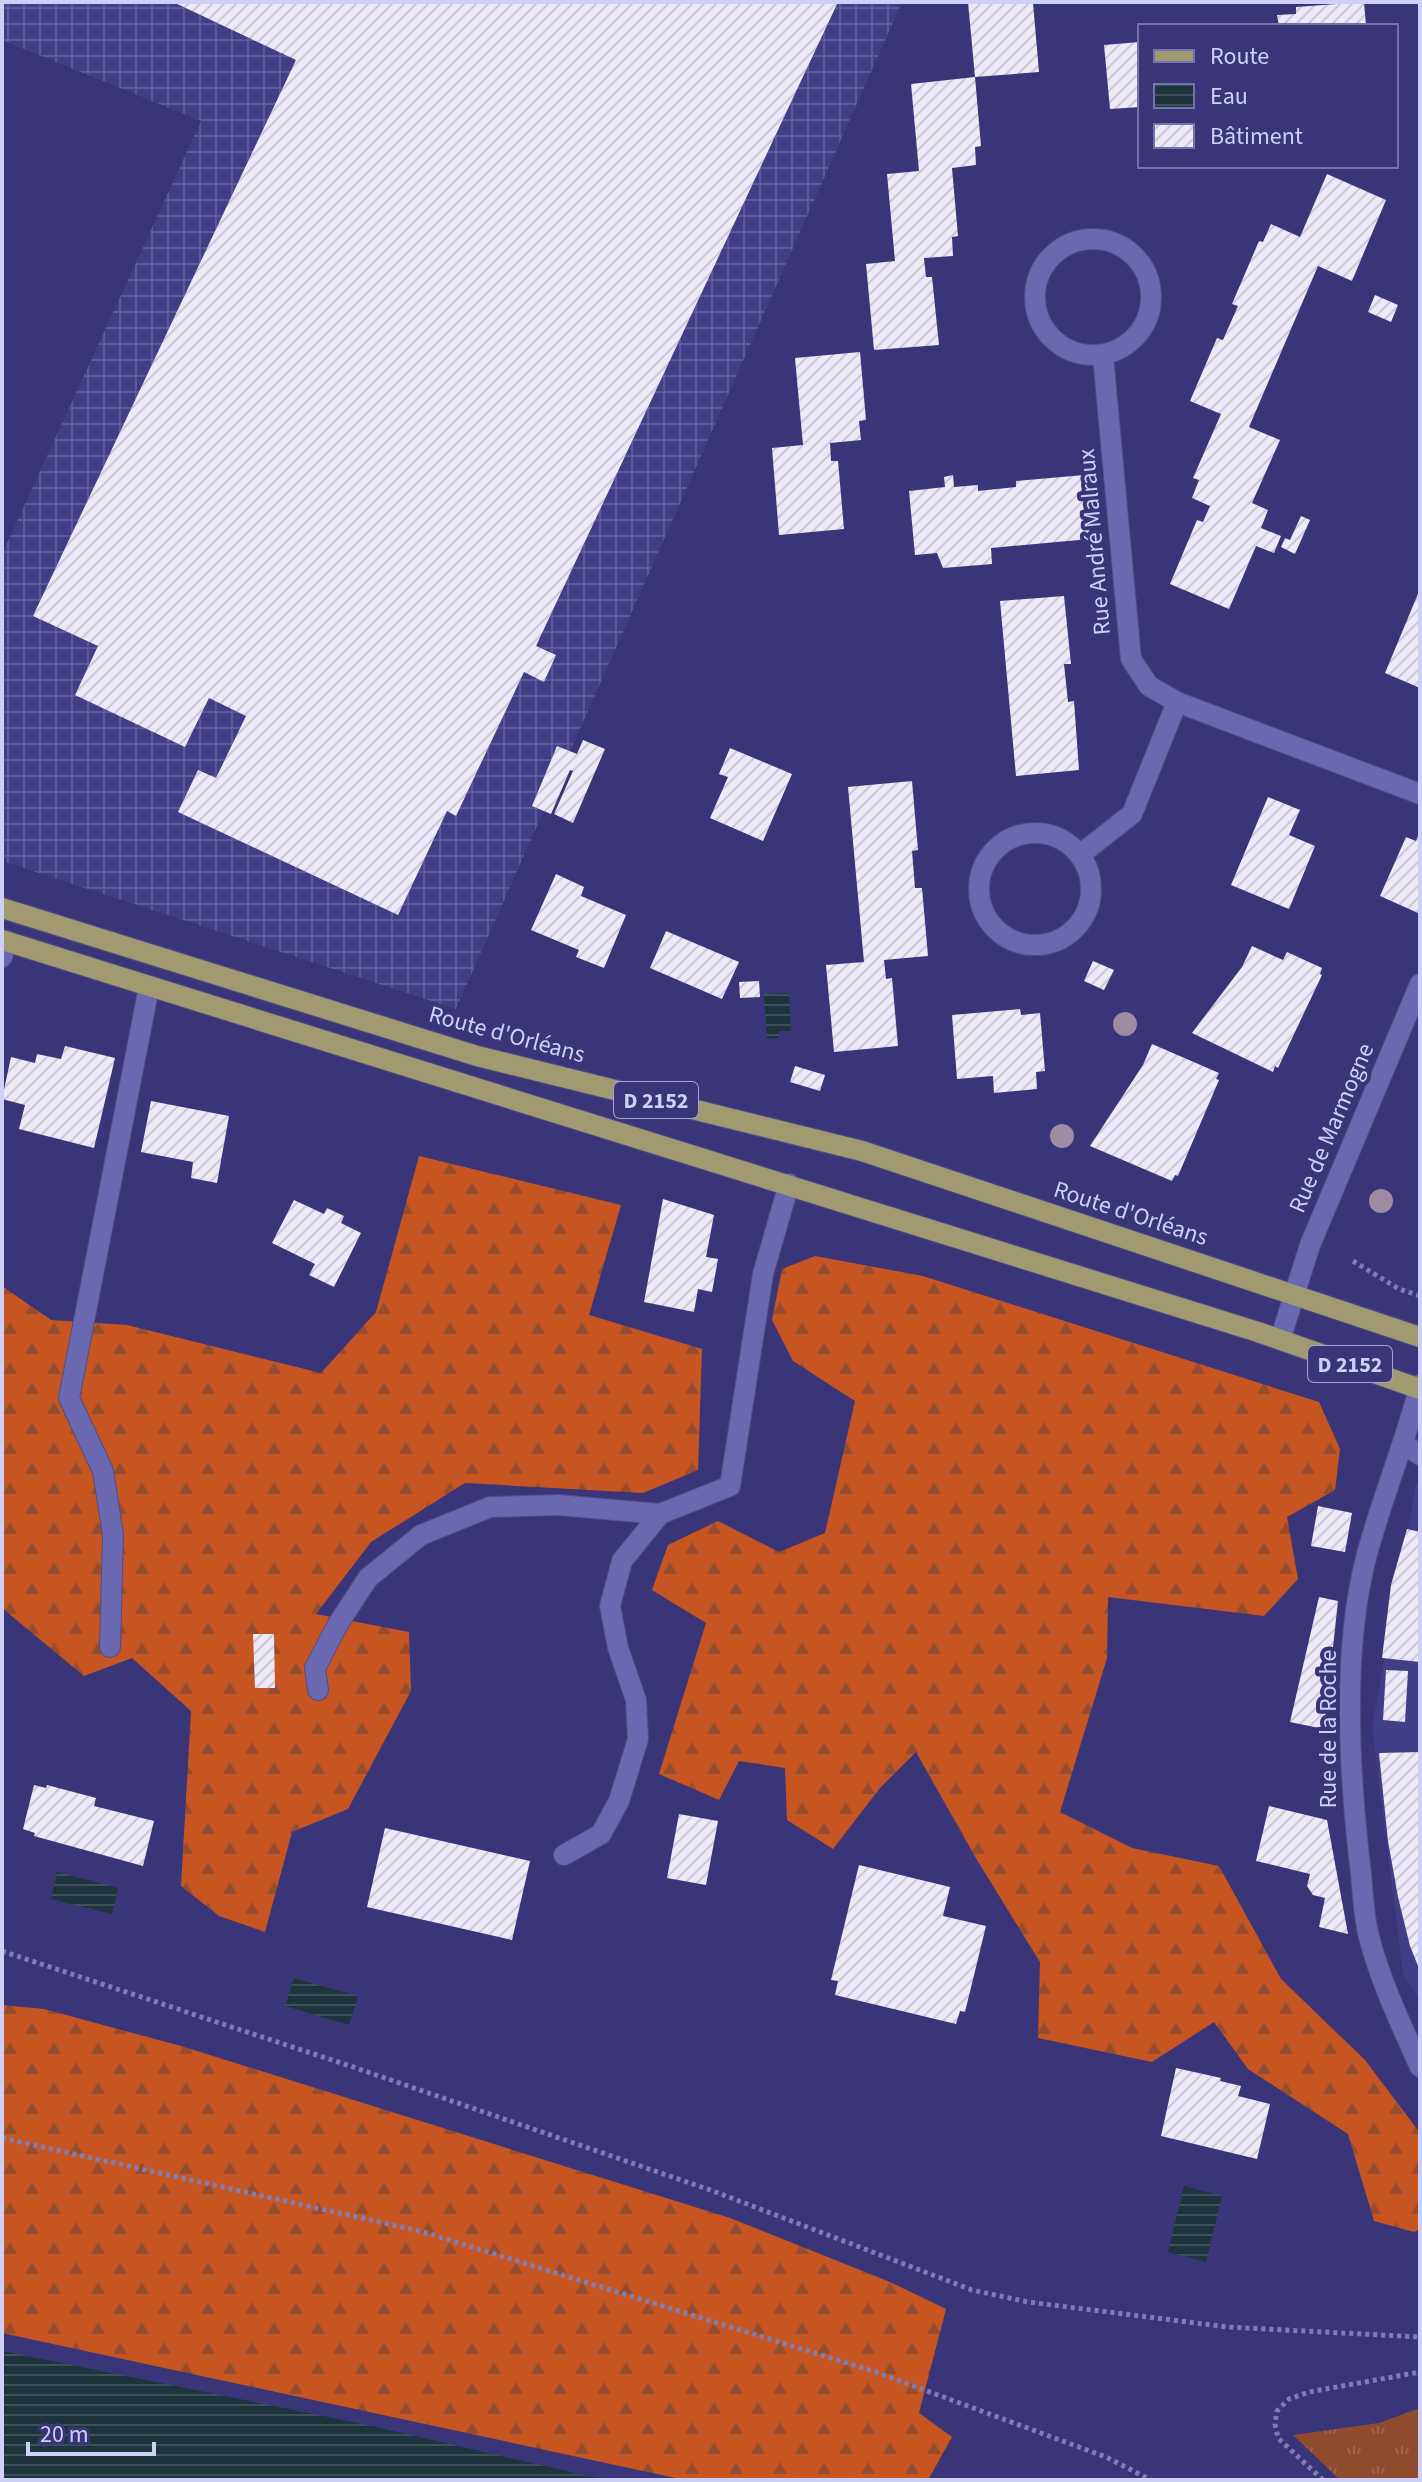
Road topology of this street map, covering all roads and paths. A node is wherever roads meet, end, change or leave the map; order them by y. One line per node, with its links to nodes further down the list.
1 (1103, 356): 1 (street); 2 (street, Rue André Malraux)
2 (1177, 702): 3 (street, Rue André Malraux); 4 (street)
3 (1420, 794)
4 (1081, 854): 4 (street)
5 (2, 908): 11 (main road, Route d'Orléans / D 2152)
6 (4, 946): 8 (main road, D 2152)
7 (1420, 984): 11 (street, Rue de Marmogne)
8 (149, 987): 9 (main road, D 2152); 18 (street)
9 (789, 1184): 14 (main road, D 2152); 17 (street)
10 (1353, 1261): 12 (path)
11 (1294, 1294): 13 (main road, D 2152); 14 (street, Rue de Marmogne)
12 (1420, 1296)
13 (1420, 1337)
14 (1280, 1340): 15 (main road, D 2152)
15 (1420, 1388): 16 (street, Rue de la Roche)
16 (1412, 1449): 22 (street, Rue de la Roche)
17 (660, 1514): 19 (street); 20 (street)
18 (110, 1647)
19 (318, 1690)
20 (564, 1855)
21 (2, 1951): 24 (path)
22 (1420, 2067)
23 (2, 2138): 26 (path)
24 (1420, 2337)
25 (1420, 2372): 27 (path)
26 (1151, 2480)
27 (1323, 2480)

